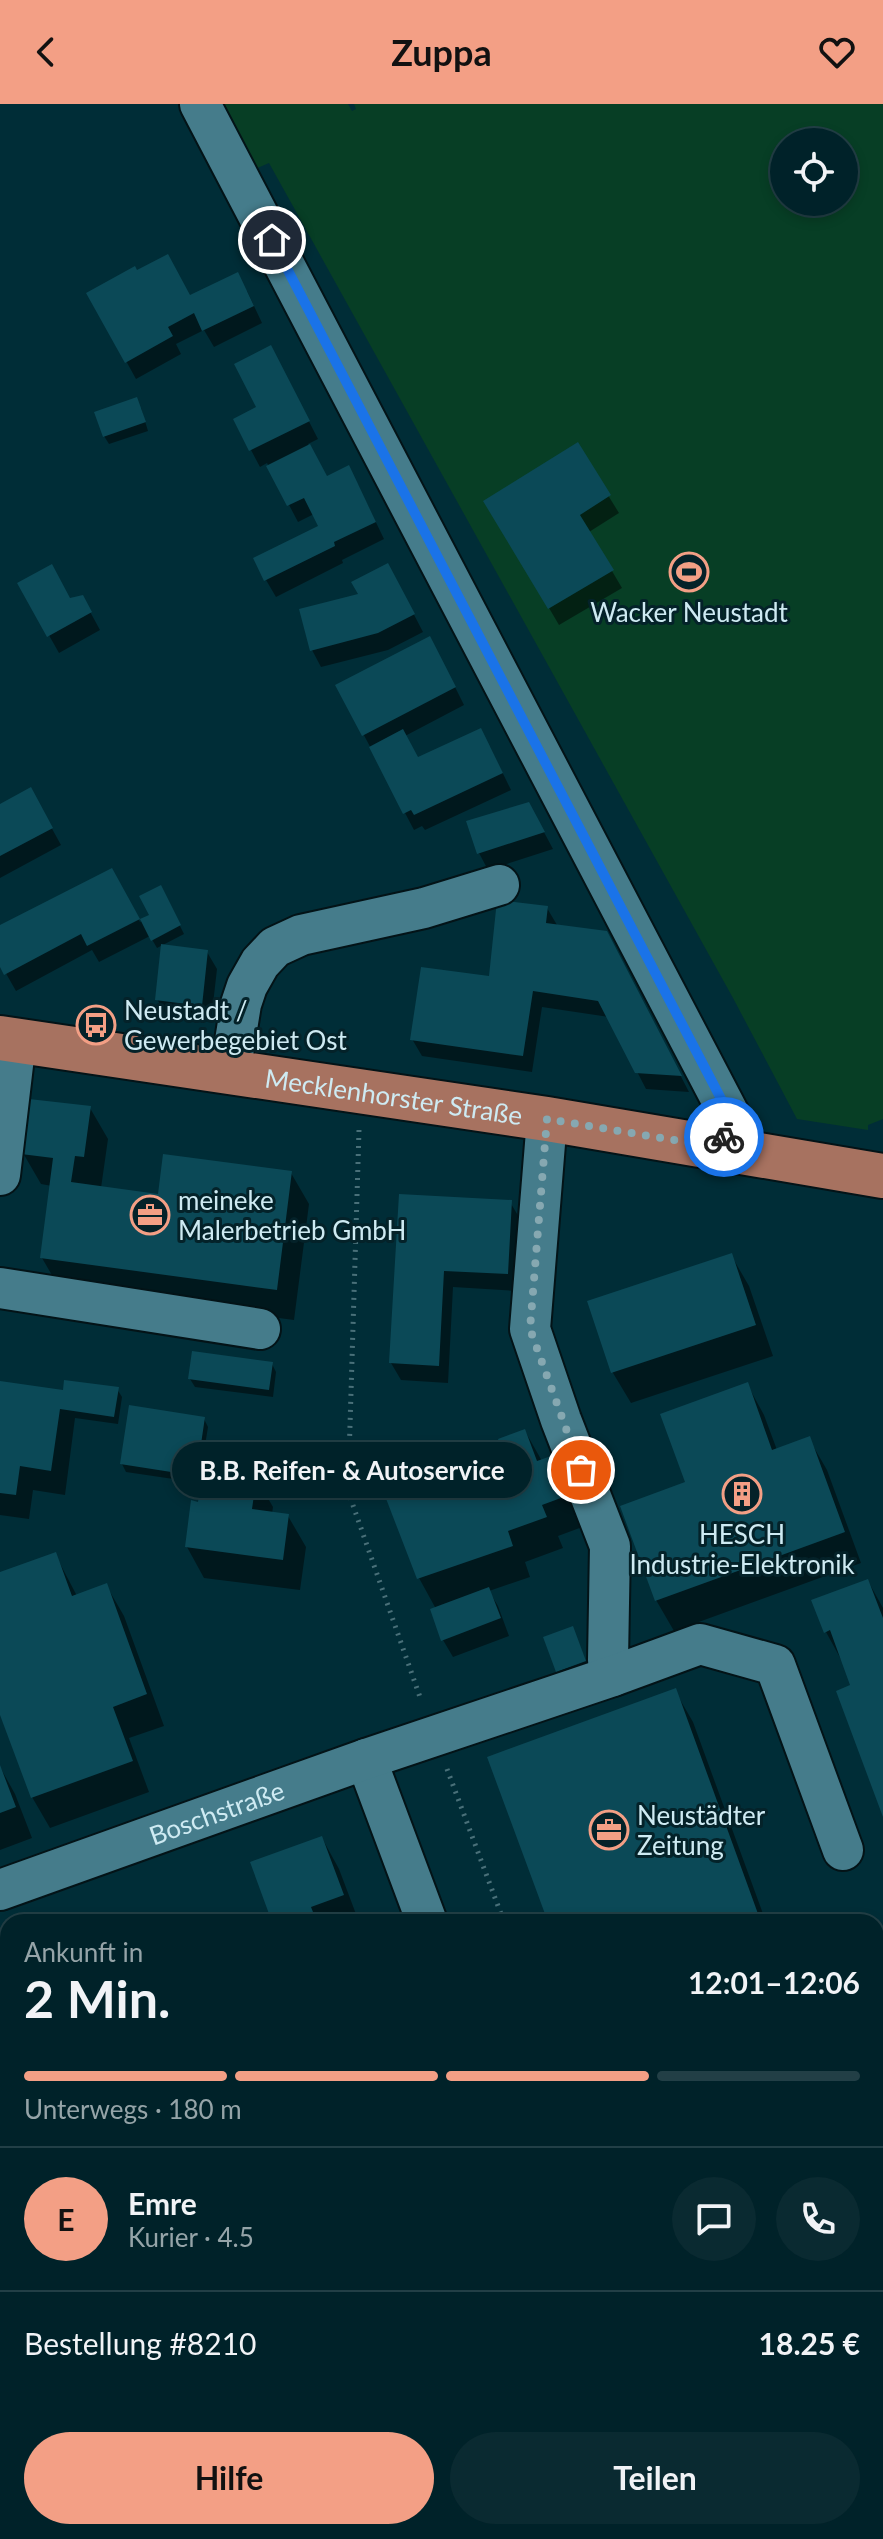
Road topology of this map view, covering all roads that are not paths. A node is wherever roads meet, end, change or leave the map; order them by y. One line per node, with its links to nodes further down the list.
1 (200, 104): 6 (street)
2 (499, 885): 4 (street)
3 (8, 1039): 4 (main road, Mecklenhorster Straße); 7 (street)
4 (230, 1072): 5 (main road, Mecklenhorster Straße)
5 (547, 1119): 6 (main road, Mecklenhorster Straße); 11 (street)
6 (722, 1148): 8 (main road, Mecklenhorster Straße)
7 (0, 1175)
8 (883, 1176)
9 (0, 1288): 10 (street)
10 (260, 1329)
11 (613, 1676): 12 (street, Boschstraße); 13 (street, Boschstraße)
12 (366, 1759): 14 (street, Boschstraße); 15 (street)
13 (843, 1850)
14 (0, 1890)
15 (424, 1914)

